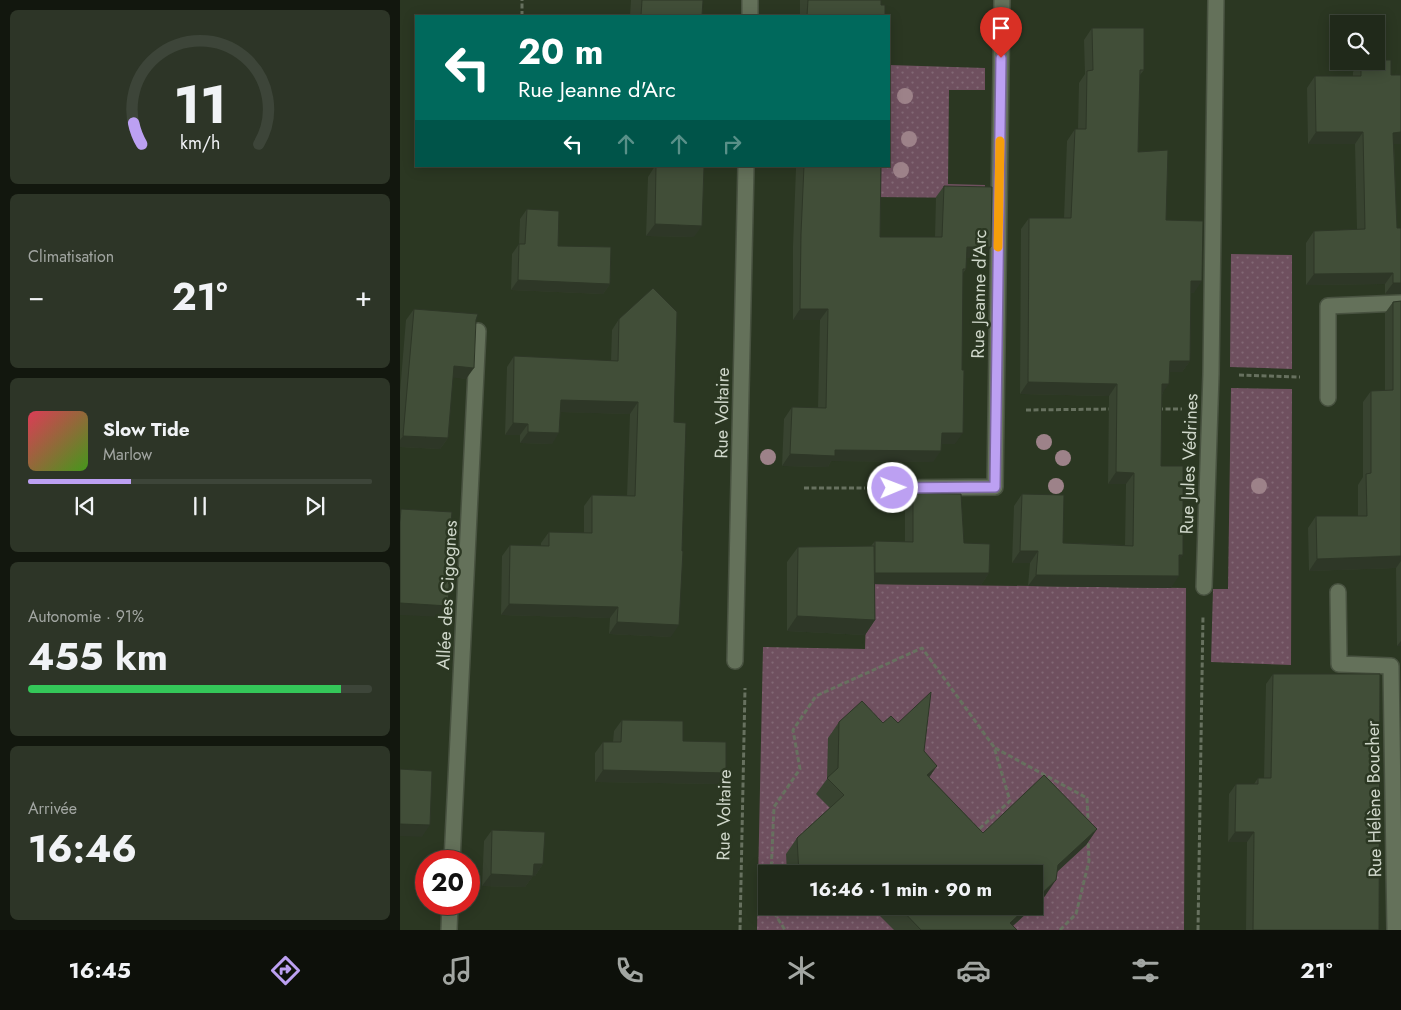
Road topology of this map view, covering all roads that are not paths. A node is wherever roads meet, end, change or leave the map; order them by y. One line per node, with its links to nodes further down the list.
1 (750, 0): 4 (street)
2 (1002, 0): 9 (street, Rue Jeanne d'Arc)
3 (1216, 0): 10 (street, Rue Jules Védrines)
4 (750, 15)
5 (746, 167): 12 (street, Rue Voltaire)
6 (1401, 303): 8 (street)
7 (478, 332): 13 (street, Allée des Cigognes)
8 (1328, 398)
9 (893, 488)
10 (1204, 587)
11 (1338, 592): 16 (street, Rue Hélène Boucher)
12 (735, 661)
13 (453, 850)
14 (450, 915): 15 (street)
15 (449, 930)
16 (1395, 930)

